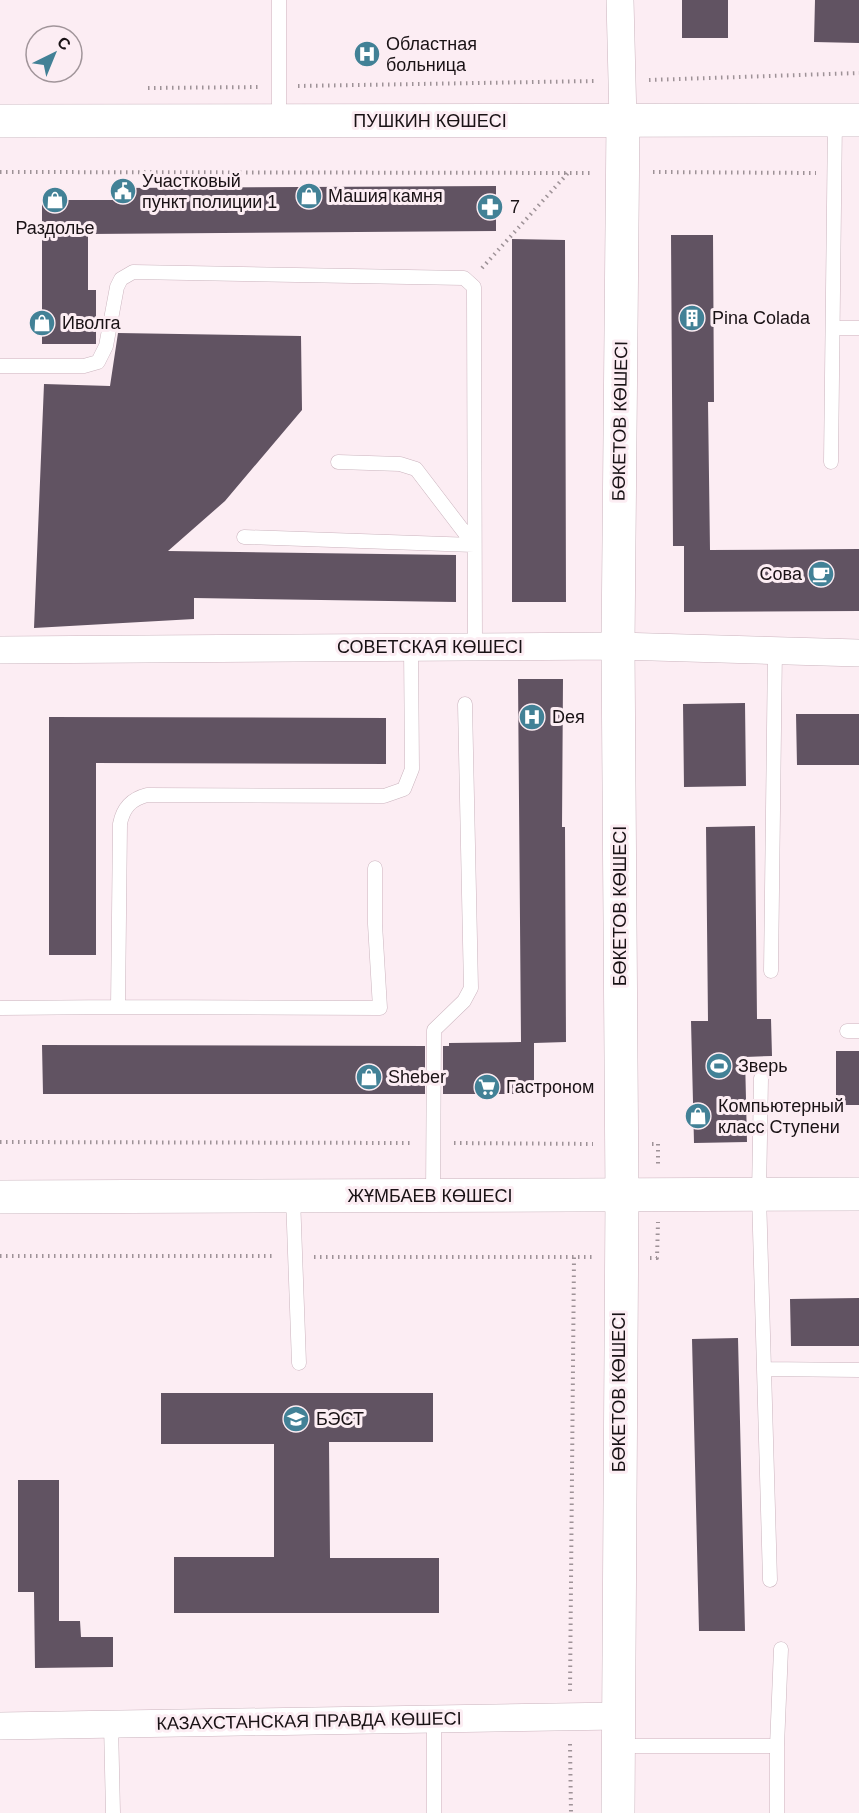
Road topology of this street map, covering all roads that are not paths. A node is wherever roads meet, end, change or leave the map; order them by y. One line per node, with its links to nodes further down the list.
1 (279, 0): 5 (lane)
2 (620, 0): 6 (street, БӨКЕТОВ КӨШЕСІ)
3 (847, 120): 6 (street, ПУШКИН КӨШЕСІ); 7 (lane)
4 (0, 121): 5 (street, ПУШКИН КӨШЕСІ)
5 (279, 121): 6 (street, ПУШКИН КӨШЕСІ)
6 (623, 121): 14 (street, БӨКЕТОВ КӨШЕСІ)
7 (832, 328): 8 (lane); 11 (lane)
8 (859, 328)
9 (0, 366): 13 (lane)
10 (338, 462): 13 (lane)
11 (831, 462)
12 (244, 537): 13 (lane)
13 (474, 545): 16 (lane)
14 (618, 646): 16 (street, СОВЕТСКАЯ КӨШЕСІ); 17 (street, СОВЕТСКАЯ КӨШЕСІ); 29 (street, БӨКЕТОВ КӨШЕСІ)
15 (411, 647): 16 (street, СОВЕТСКАЯ КӨШЕСІ); 18 (street, СОВЕТСКАЯ КӨШЕСІ); 23 (lane)
16 (475, 647)
17 (775, 649): 19 (street, СОВЕТСКАЯ КӨШЕСІ); 22 (lane)
18 (0, 650)
19 (859, 653)
20 (465, 704): 28 (lane)
21 (375, 868): 23 (lane)
22 (771, 971)
23 (118, 1007): 24 (lane)
24 (0, 1008)
25 (761, 1078): 27 (lane)
26 (859, 1194): 27 (street, ЖҰМБАЕВ КӨШЕСІ)
27 (759, 1195): 29 (street, ЖҰМБАЕВ КӨШЕСІ); 33 (lane)
28 (433, 1196): 29 (street, ЖҰМБАЕВ КӨШЕСІ); 31 (street, ЖҰМБАЕВ КӨШЕСІ)
29 (622, 1196): 40 (street, БӨКЕТОВ КӨШЕСІ)
30 (0, 1197): 31 (street, ЖҰМБАЕВ КӨШЕСІ)
31 (292, 1197): 32 (lane)
32 (299, 1363)
33 (764, 1369): 34 (lane); 35 (lane)
34 (859, 1370)
35 (770, 1580)
36 (781, 1649): 41 (lane)
37 (434, 1719): 38 (street, КАЗАХСТАНСКАЯ ПРАВДА КӨШЕСІ); 40 (street, КАЗАХСТАНСКАЯ ПРАВДА КӨШЕСІ); 43 (lane)
38 (111, 1724): 39 (street, КАЗАХСТАНСКАЯ ПРАВДА КӨШЕСІ); 42 (lane)
39 (0, 1726)
40 (618, 1731): 41 (lane); 44 (street, БӨКЕТОВ КӨШЕСІ)
41 (777, 1746): 45 (lane)
42 (113, 1813)
43 (434, 1813)
44 (618, 1813)
45 (777, 1813)

